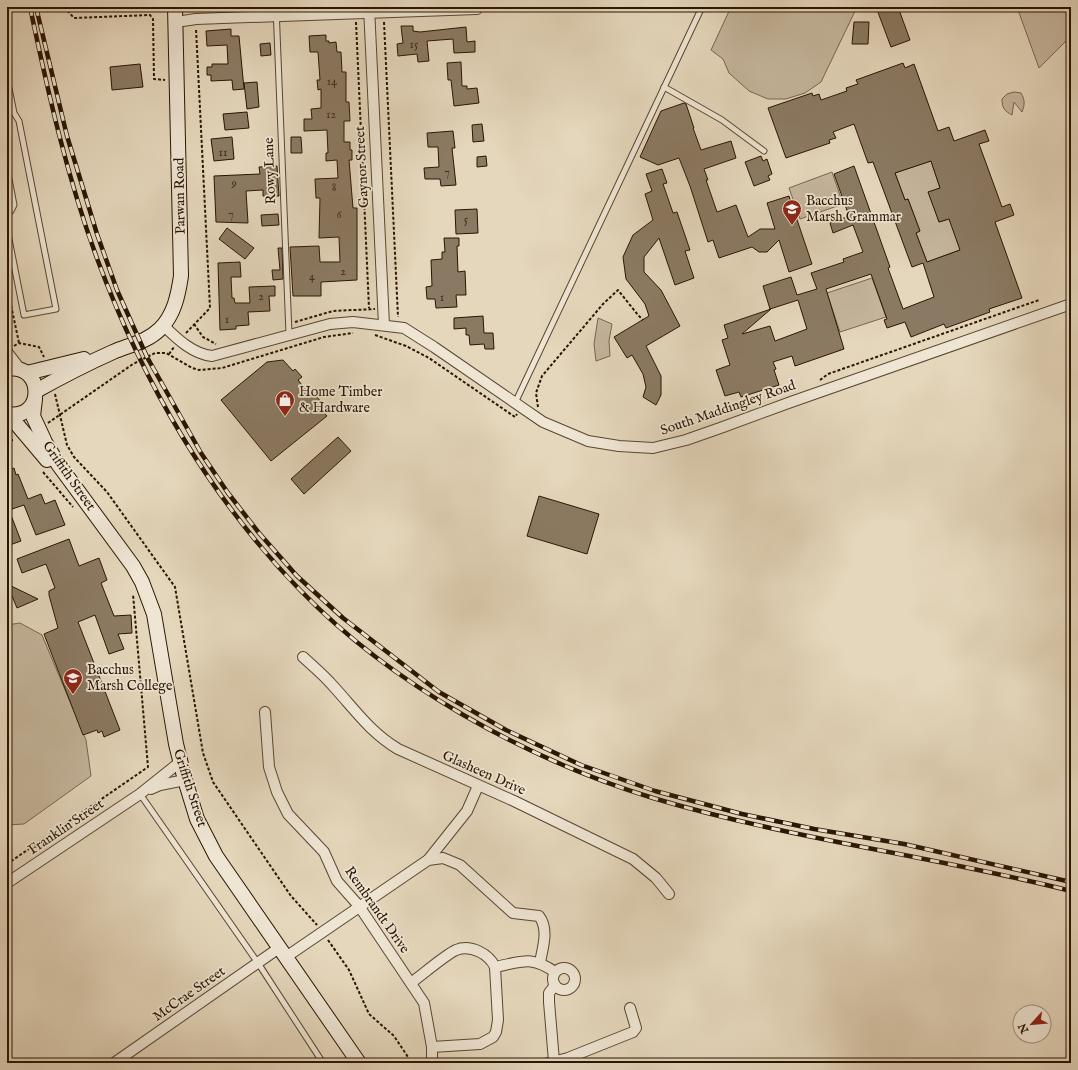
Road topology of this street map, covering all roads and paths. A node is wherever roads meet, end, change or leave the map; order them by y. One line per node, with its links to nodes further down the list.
1 (64, 7): 14 (path)
2 (175, 7): 11 (street, Parwan Road)
3 (702, 7): 15 (lane)
4 (476, 9): 8 (street)
5 (7, 10): 12 (path)
6 (369, 10): 8 (street); 9 (street); 24 (street, Gaynor Street)
7 (276, 12): 9 (street); 10 (street); 27 (lane, Rowy Lane)
8 (384, 12): 24 (path)
9 (356, 13): 23 (path)
10 (196, 19): 11 (street); 26 (path)
11 (176, 22): 28 (street, Parwan Road)
12 (7, 33)
13 (7, 79): 19 (lane)
14 (165, 83)
15 (664, 87): 16 (lane); 44 (lane)
16 (764, 151)
17 (7, 169): 18 (lane)
18 (7, 213)
19 (7, 229)
20 (7, 286): 34 (path)
21 (1039, 300): 42 (path)
22 (1071, 304): 44 (street, South Maddingley Road)
23 (369, 308): 24 (path); 27 (path)
24 (383, 309): 29 (street, Gaynor Street)
25 (643, 320): 46 (path)
26 (194, 324): 33 (path); 35 (path)
27 (288, 324): 31 (lane, Rowy Lane)
28 (163, 325): 33 (street, South Maddingley Road); 36 (street, Parwan Road)
29 (384, 326): 31 (street, South Maddingley Road); 44 (street, South Maddingley Road)
30 (355, 333): 38 (path)
31 (289, 334): 33 (street, South Maddingley Road)
32 (369, 335): 44 (path)
33 (179, 340): 38 (path)
34 (19, 343)
35 (220, 345)
36 (116, 351): 40 (street); 41 (street)
37 (7, 352): 40 (street)
38 (169, 354): 49 (path)
39 (7, 369): 40 (street)
40 (24, 372): 43 (street)
41 (52, 382): 43 (street); 49 (path)
42 (816, 384)
43 (36, 395): 48 (street); 54 (street, Griffith Street)
44 (519, 405)
45 (535, 406): 46 (path)
46 (538, 408): 47 (path)
47 (543, 412)
48 (8, 414): 54 (street, Griffith Street)
49 (60, 415): 67 (path)
50 (16, 440): 51 (path)
51 (7, 441)
52 (38, 466): 53 (path)
53 (74, 508)
54 (120, 548): 58 (street, Griffith Street)
55 (133, 591): 63 (path)
56 (303, 657): 60 (street, Glasheen Drive)
57 (265, 712): 66 (street, Rembrandt Drive)
58 (180, 762): 59 (street, Griffith Street); 61 (street, Franklin Street)
59 (185, 780): 61 (street, Franklin Street); 68 (street, Griffith Street)
60 (478, 786): 62 (street); 65 (street, Glasheen Drive)
61 (140, 794): 64 (street, Franklin Street); 70 (lane)
62 (428, 860): 66 (street, McCrae Street); 69 (street)
63 (7, 864)
64 (7, 883)
65 (669, 894)
66 (358, 906): 67 (street, McCrae Street); 73 (street, Rembrandt Drive)
67 (322, 931): 68 (street, McCrae Street); 82 (path)
68 (282, 952): 70 (street, McCrae Street); 81 (street, Griffith Street)
69 (540, 962): 71 (street); 72 (street)
70 (258, 963): 79 (street, McCrae Street); 80 (lane)
71 (495, 967): 73 (street); 76 (street)
72 (555, 972): 74 (street); 74 (street)
73 (411, 983): 76 (street, Rembrandt Drive)
74 (555, 985): 78 (street)
75 (630, 1008): 78 (street)
76 (432, 1047): 83 (street, Rembrandt Drive)
77 (536, 1060): 84 (path)
78 (551, 1062)
79 (114, 1063)
80 (322, 1063)
81 (359, 1063)
82 (412, 1063)
83 (432, 1063)
84 (526, 1063)

